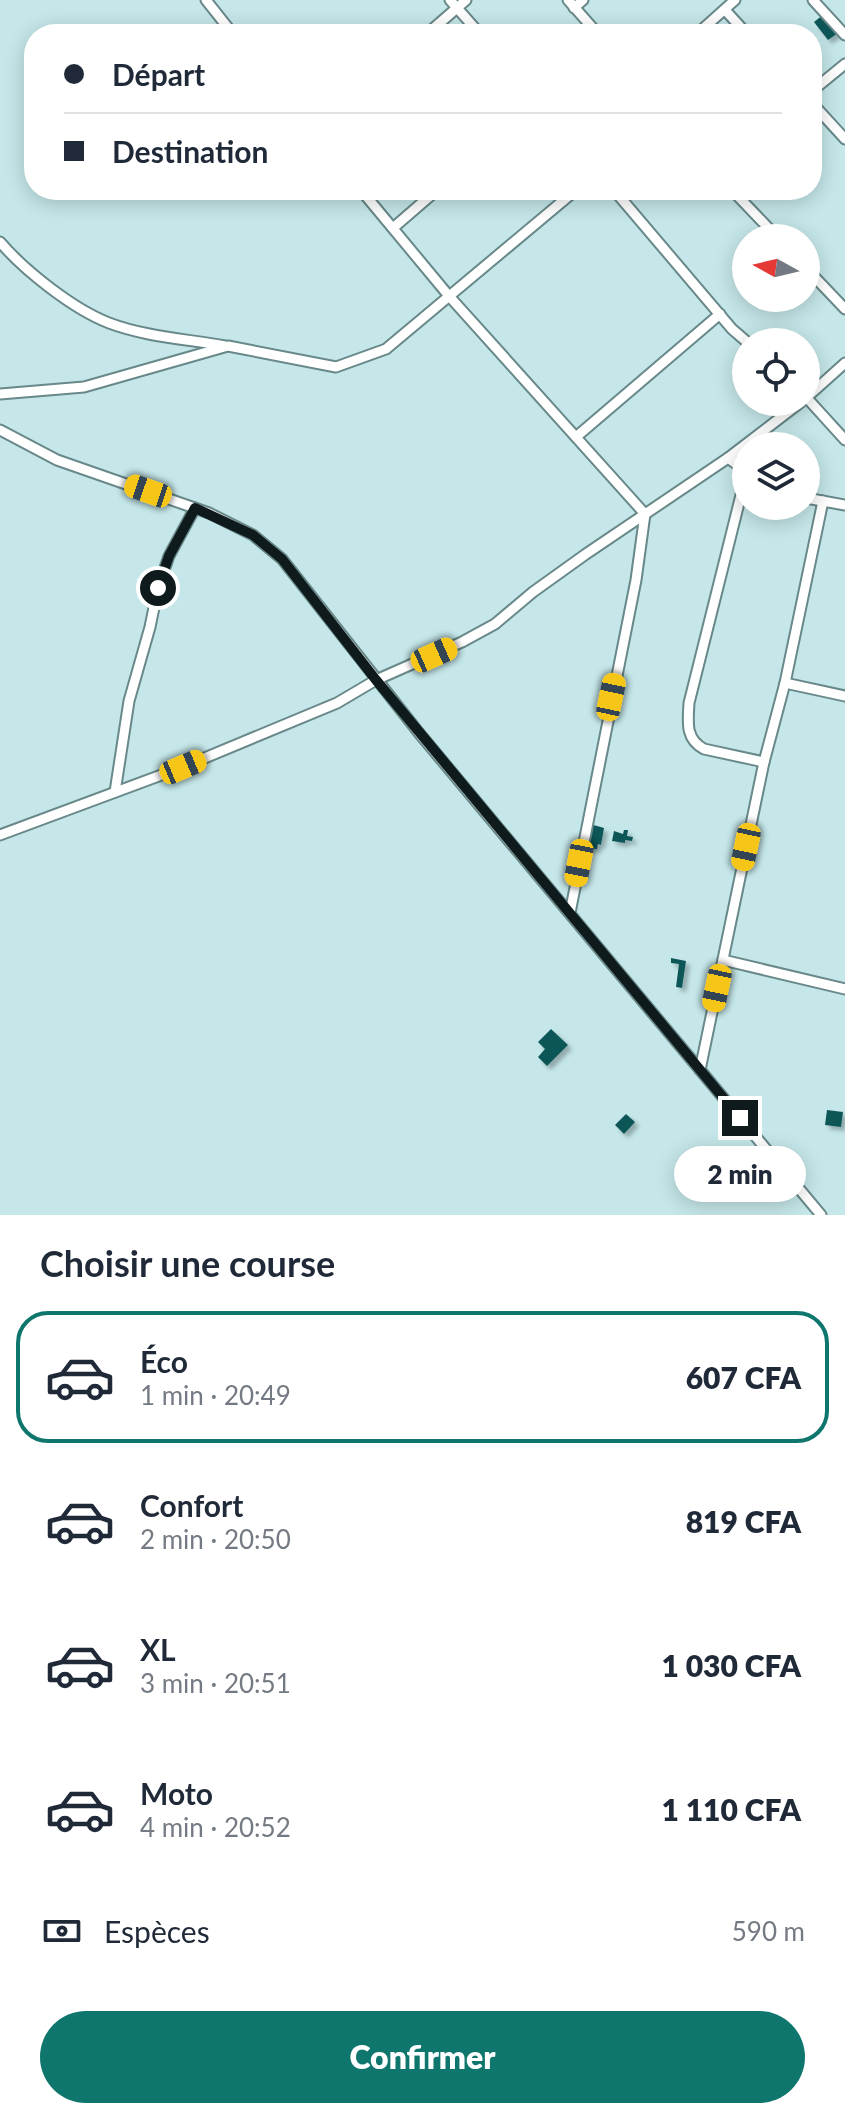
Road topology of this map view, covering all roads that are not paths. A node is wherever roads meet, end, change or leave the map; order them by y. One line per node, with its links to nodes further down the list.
1 (206, 0): 9 (street)
2 (466, 0): 6 (street)
3 (583, 0): 7 (street)
4 (735, 0): 8 (street)
5 (813, 0): 15 (street)
6 (454, 4): 10 (street); 11 (street)
7 (571, 4): 12 (street)
8 (725, 10): 13 (street); 14 (street)
9 (225, 24)
10 (436, 24)
11 (471, 24)
12 (589, 24)
13 (709, 24)
14 (738, 24)
15 (845, 35)
16 (845, 64): 17 (street)
17 (822, 83)
18 (822, 114): 19 (street)
19 (845, 139)
20 (369, 200): 26 (street)
21 (425, 200): 26 (street)
22 (564, 200): 29 (street)
23 (623, 200): 31 (street)
24 (742, 200): 25 (street)
25 (765, 224)
26 (393, 228): 29 (street)
27 (0, 242): 33 (street)
28 (820, 283): 30 (street)
29 (449, 296): 33 (street); 40 (street)
30 (845, 309)
31 (720, 314): 32 (street); 40 (street)
32 (734, 328)
33 (228, 346): 36 (street)
34 (845, 363): 35 (street)
35 (820, 385)
36 (0, 394)
37 (820, 412): 41 (street)
38 (783, 416): 42 (street)
39 (0, 430): 47 (street)
40 (576, 437): 48 (street)
41 (845, 440)
42 (728, 458): 43 (street); 48 (street)
43 (732, 461)
44 (820, 500): 45 (street)
45 (823, 501): 46 (street); 51 (street)
46 (845, 505)
47 (195, 508): 50 (street); 54 (street)
48 (645, 514): 50 (street); 56 (street)
49 (734, 520): 53 (street)
50 (376, 680): 54 (street); 56 (street)
51 (785, 683): 52 (street); 53 (street)
52 (845, 696)
53 (764, 762): 57 (street)
54 (115, 792): 55 (street)
55 (0, 835)
56 (570, 913): 59 (street)
57 (723, 960): 58 (street); 59 (street)
58 (845, 989)
59 (700, 1070): 60 (street)
60 (821, 1215)

